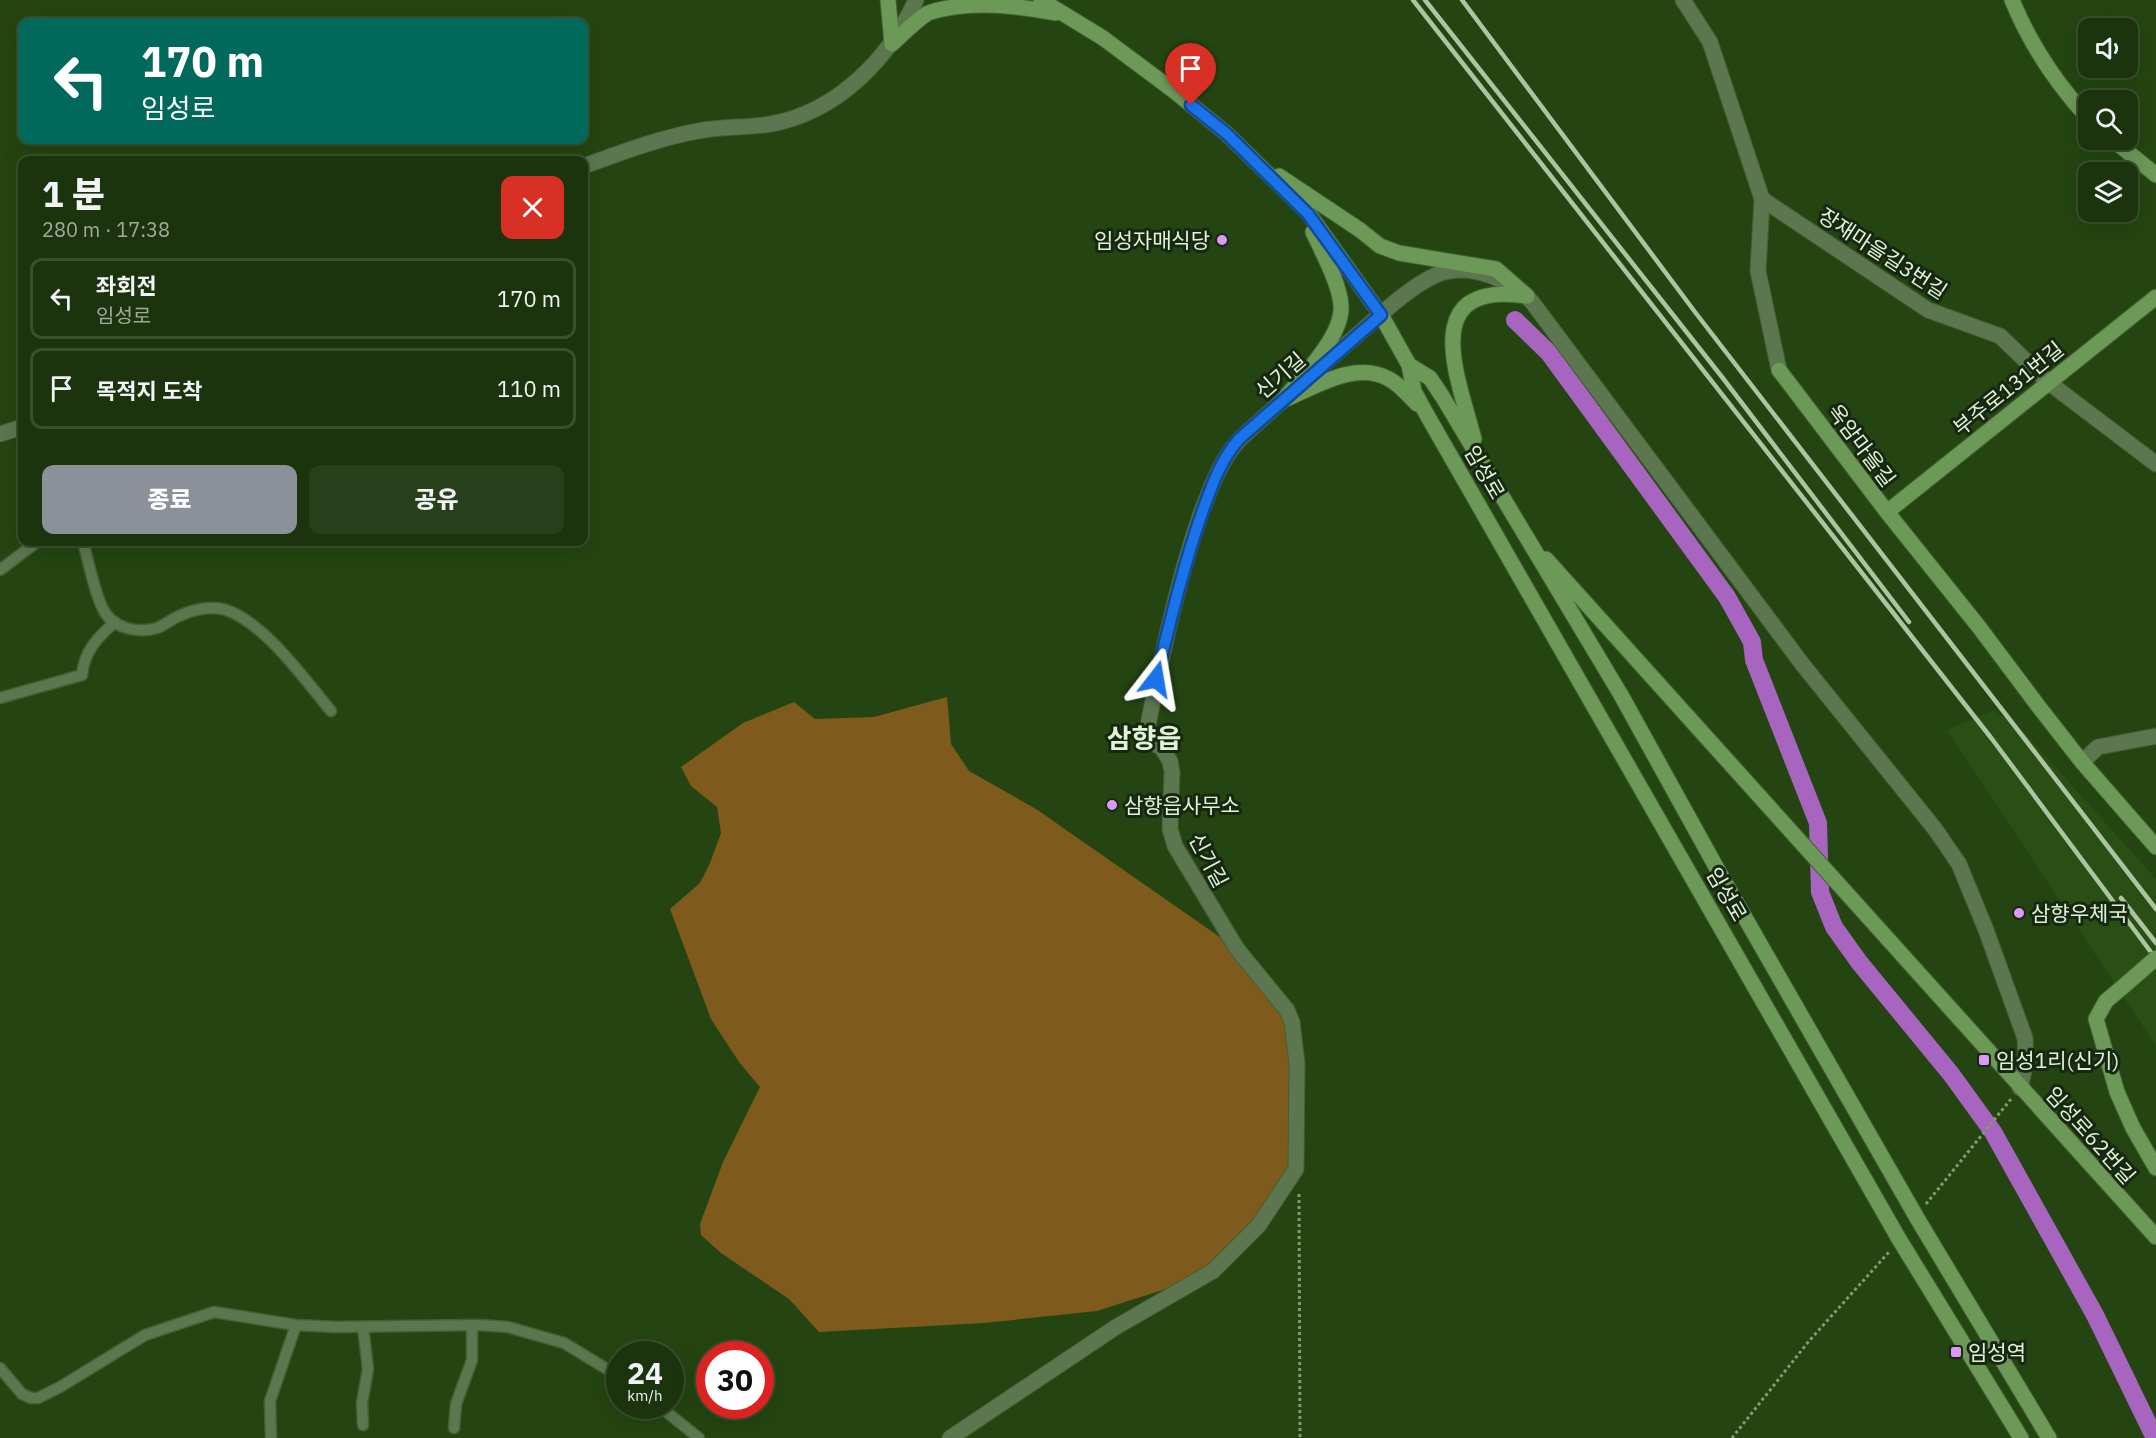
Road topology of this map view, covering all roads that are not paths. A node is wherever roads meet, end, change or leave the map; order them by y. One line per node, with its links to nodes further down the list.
1 (888, 0): 7 (main road)
2 (916, 0): 7 (street)
3 (1041, 0): 6 (main road, 임성로)
4 (1683, 0): 13 (street, 옥암마을길)
5 (2012, 0): 8 (main road)
6 (1065, 15): 7 (main road); 10 (main road, 임성로)
7 (892, 44): 11 (street)
8 (2078, 106)
9 (2125, 150): 12 (main road)
10 (1249, 155): 14 (main road, 임성로); 15 (main road)
11 (588, 165)
12 (2156, 175)
13 (1762, 199): 19 (street, 옥암마을길); 20 (street, 장재마을길3번길)
14 (1301, 207): 17 (main road, 임성로); 21 (main road)
15 (1527, 296): 17 (street, 신기길); 25 (main road); 39 (street)
16 (2156, 297): 20 (main road, 부주로131번길)
17 (1381, 315): 18 (main road, 임성로); 21 (street, 신기길)
18 (1409, 365): 22 (main road, 임성로); 25 (main road, 임성로)
19 (1779, 370): 27 (main road, 옥암마을길)
20 (2048, 382): 26 (street, 장재마을길3번길); 27 (main road, 부주로131번길)
21 (1283, 400): 22 (main road); 52 (street, 신기길)
22 (1427, 415): 53 (main road, 임성로)
23 (18, 428): 24 (street)
24 (0, 434)
25 (1479, 457): 28 (main road, 임성로)
26 (2156, 464)
27 (1887, 512): 36 (main road, 옥암마을길)
28 (1522, 532): 39 (main road, 임성로); 54 (main road, 임성로)
29 (33, 546): 31 (lane)
30 (84, 546): 32 (lane)
31 (0, 570)
32 (115, 622): 33 (lane); 34 (lane)
33 (0, 698)
34 (331, 711)
35 (2156, 736): 36 (street)
36 (2082, 762): 37 (main road, 옥암마을길)
37 (2156, 847)
38 (2156, 958): 40 (main road, bridge)
39 (2020, 1088): 41 (main road, 임성로62번길)
40 (2156, 1167)
41 (2156, 1237)
42 (472, 1325): 44 (lane); 46 (lane); 49 (lane)
43 (296, 1326): 44 (lane); 45 (lane); 50 (lane)
44 (363, 1327): 48 (lane)
45 (0, 1368)
46 (606, 1368)
47 (675, 1419): 51 (lane)
48 (363, 1425)
49 (454, 1428)
50 (271, 1438)
51 (699, 1438)
52 (950, 1438)
53 (2021, 1438)
54 (2049, 1438)

